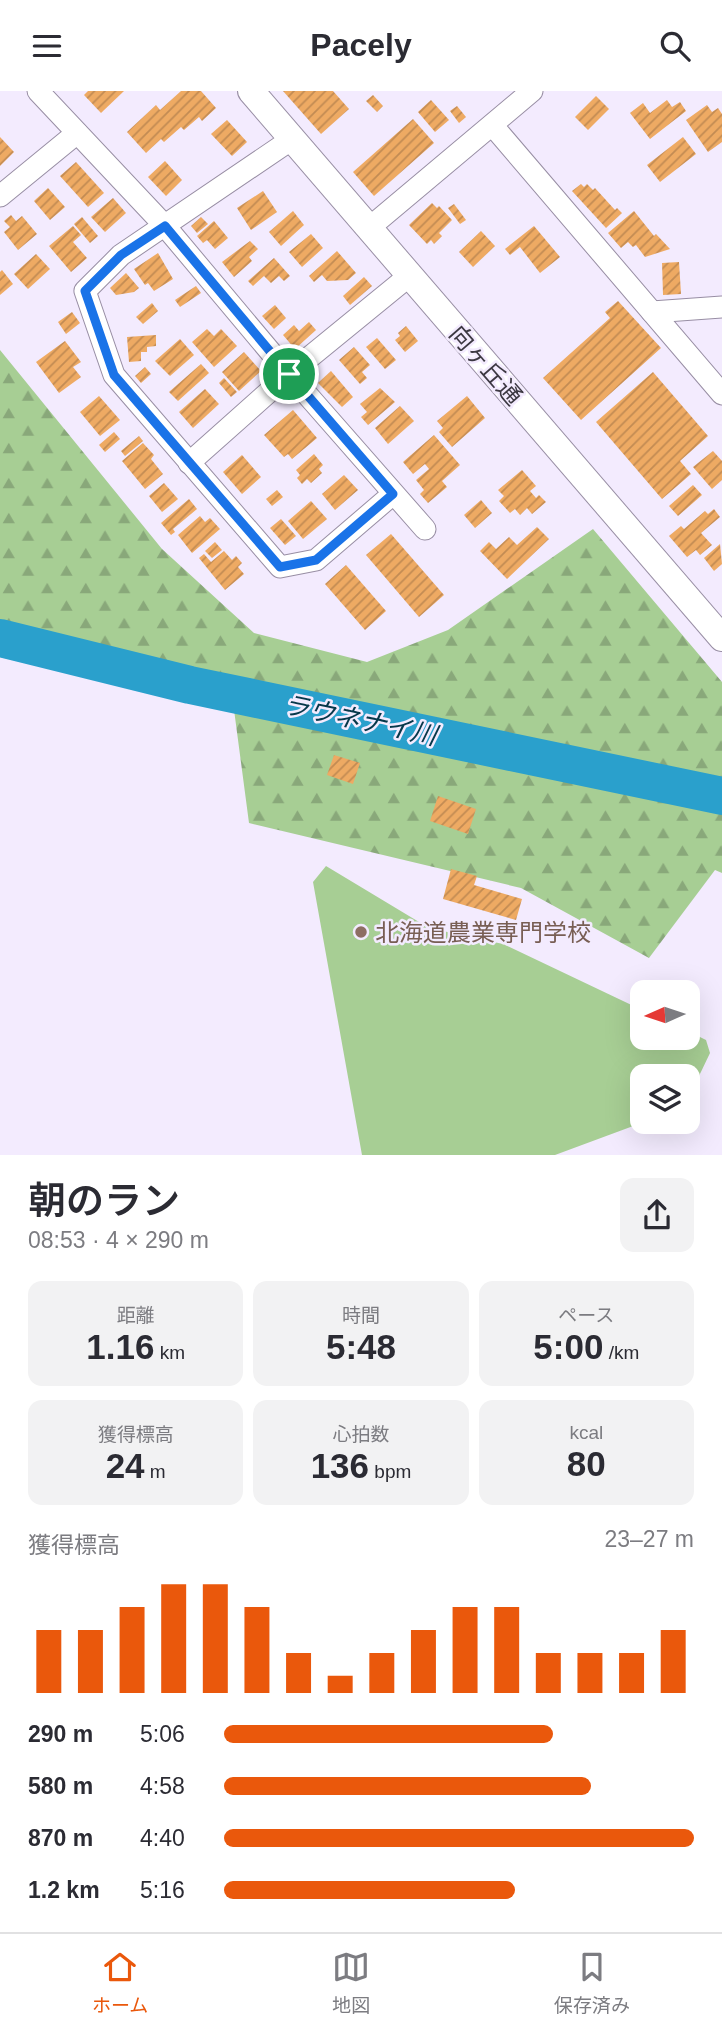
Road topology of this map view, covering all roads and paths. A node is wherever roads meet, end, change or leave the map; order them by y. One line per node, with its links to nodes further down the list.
1 (38, 91): 5 (street)
2 (251, 91): 6 (street, 向ヶ丘通)
3 (532, 91): 4 (street)
4 (493, 126): 9 (street); 12 (street)
5 (77, 132): 7 (street); 8 (street)
6 (292, 139): 8 (street); 9 (street, 向ヶ丘通)
7 (0, 196)
8 (165, 226): 13 (street); 15 (street)
9 (369, 228): 10 (street, 向ヶ丘通)
10 (409, 276): 13 (street); 18 (street, 向ヶ丘通)
11 (722, 307): 12 (street)
12 (652, 312): 14 (street)
13 (289, 374): 15 (street); 16 (street)
14 (722, 394)
15 (189, 463): 16 (street)
16 (393, 494): 17 (street)
17 (425, 529)
18 (722, 639)

